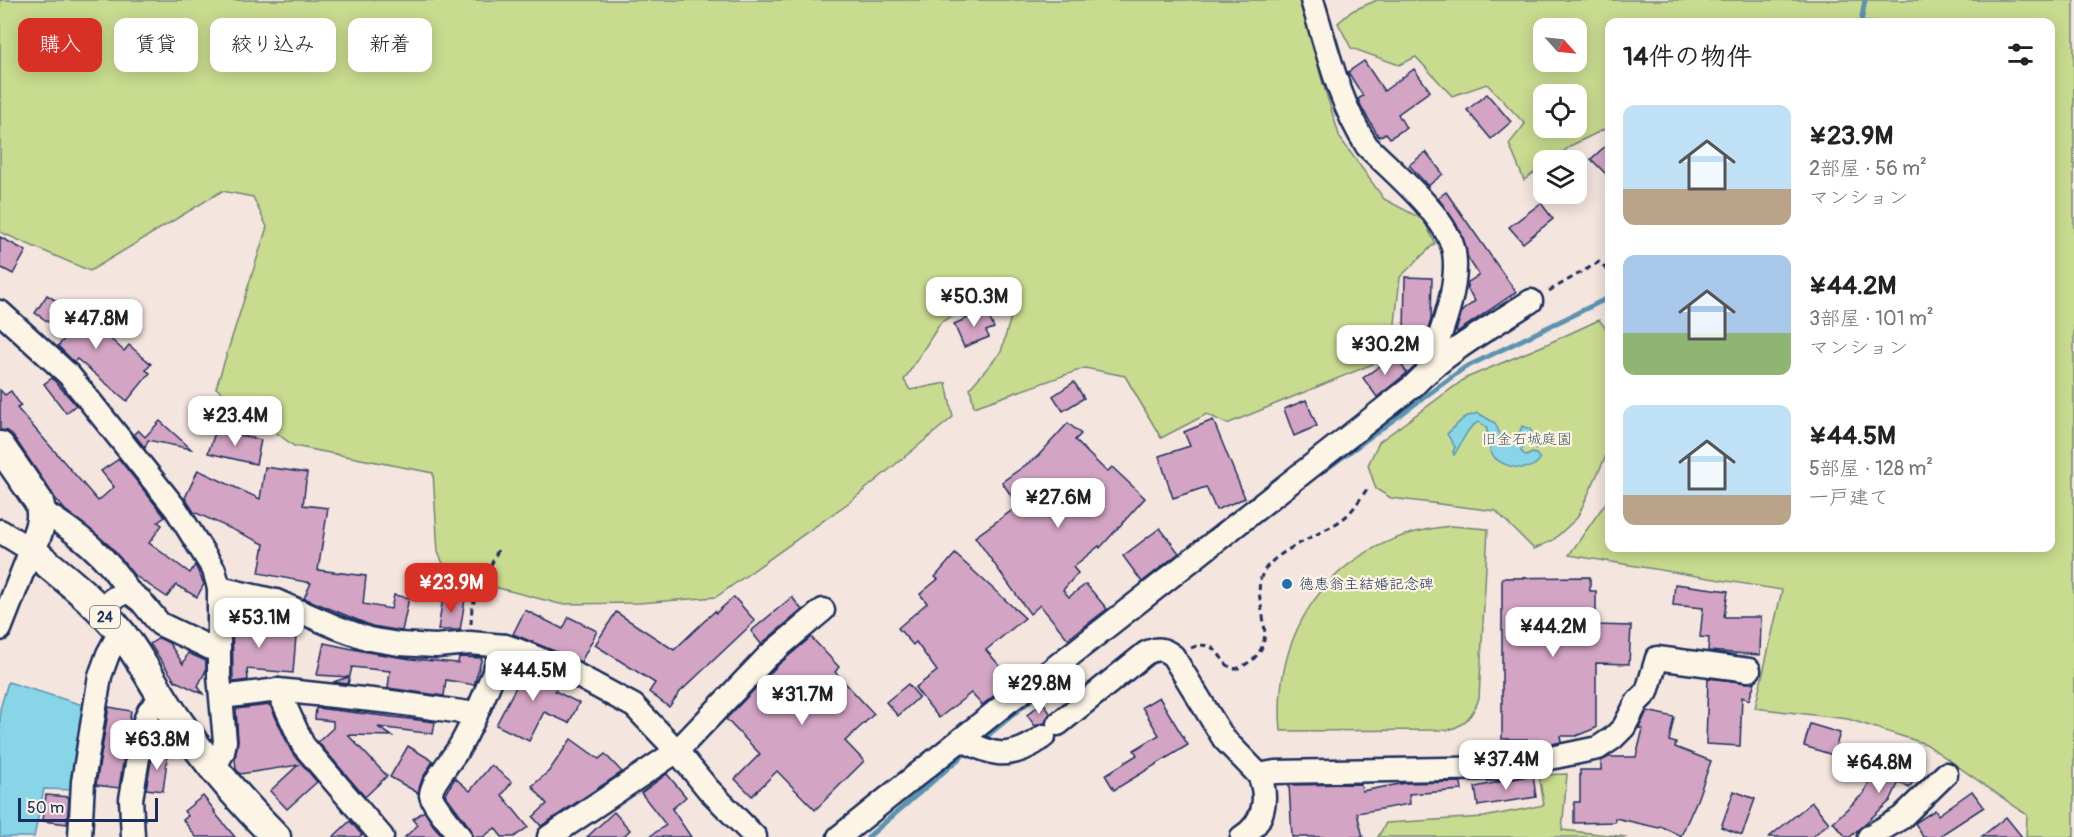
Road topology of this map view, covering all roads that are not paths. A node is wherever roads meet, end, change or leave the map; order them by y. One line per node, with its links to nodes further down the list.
1 (1312, 0): 4 (street)
2 (1531, 301): 4 (street)
3 (0, 312): 9 (street)
4 (1427, 372): 22 (street)
5 (0, 446): 6 (main road)
6 (42, 511): 8 (main road); 10 (street)
7 (0, 531): 8 (street)
8 (31, 550): 11 (main road, 24); 13 (street)
9 (219, 588): 15 (street); 16 (street)
10 (128, 591): 11 (street); 16 (street)
11 (98, 610): 14 (main road, 24)
12 (823, 610): 23 (street)
13 (0, 629)
14 (120, 632): 20 (main road, 24); 27 (street)
15 (505, 646): 21 (street); 23 (street)
16 (219, 652): 19 (street)
17 (1749, 670): 26 (street)
18 (278, 690): 19 (street); 21 (street); 30 (street)
19 (222, 697): 24 (street)
20 (162, 698): 24 (main road, 24); 28 (street)
21 (477, 714): 31 (street)
22 (961, 740): 26 (street); 34 (street)
23 (676, 751): 32 (street); 33 (street)
24 (214, 768): 29 (main road, 24)
25 (1946, 774): 36 (street)
26 (1259, 775): 35 (street)
27 (80, 837)
28 (133, 837)
29 (276, 837)
30 (382, 837)
31 (460, 837)
32 (549, 837)
33 (755, 837)
34 (839, 837)
35 (1242, 837)
36 (1869, 837)

